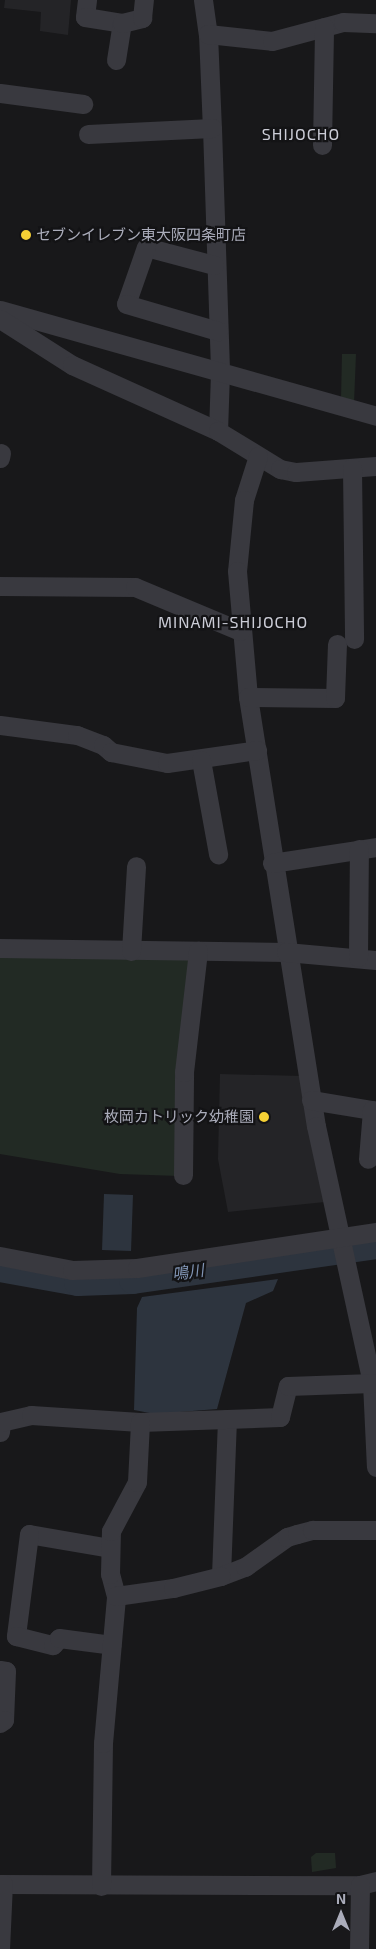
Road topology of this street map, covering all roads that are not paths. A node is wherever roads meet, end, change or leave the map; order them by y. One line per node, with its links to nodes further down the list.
1 (88, 0): 5 (street)
2 (144, 0): 5 (street)
3 (203, 0): 7 (street)
4 (376, 23): 6 (street)
5 (122, 24): 8 (street)
6 (324, 27): 7 (street); 13 (street)
7 (208, 34): 11 (street)
8 (116, 60)
9 (0, 93): 10 (street)
10 (83, 104)
11 (212, 128): 12 (street); 14 (street)
12 (88, 134)
13 (322, 145)
14 (214, 265): 17 (street); 17 (street)
15 (0, 310): 18 (street)
16 (0, 319): 20 (street)
17 (218, 331): 18 (street)
18 (220, 372): 19 (street); 20 (street)
19 (376, 416)
20 (218, 431): 21 (street)
21 (258, 456): 23 (street); 25 (street)
22 (376, 466): 23 (street)
23 (352, 468): 26 (street)
24 (0, 586): 25 (street)
25 (240, 631): 26 (street)
26 (248, 697): 28 (street)
27 (0, 725): 29 (street)
28 (257, 750): 29 (street); 32 (street)
29 (201, 760): 31 (street)
30 (368, 848): 32 (street); 38 (street)
31 (218, 854)
32 (272, 863): 37 (street)
33 (136, 866): 35 (street)
34 (0, 948): 35 (street)
35 (131, 951): 36 (street)
36 (198, 951): 37 (street); 41 (street)
37 (286, 952): 38 (street); 39 (street)
38 (367, 958)
39 (311, 1100): 40 (street); 43 (street)
40 (368, 1160)
41 (183, 1175)
42 (376, 1232): 43 (street)
43 (342, 1243): 44 (street); 45 (street)
44 (0, 1256)
45 (374, 1390): 46 (street); 49 (street)
46 (227, 1419): 47 (street); 52 (street)
47 (140, 1422): 48 (street); 51 (street)
48 (0, 1432)
49 (376, 1467)
50 (376, 1530): 52 (street)
51 (110, 1548): 53 (street); 54 (street)
52 (221, 1576): 53 (street)
53 (116, 1596): 54 (street)
54 (112, 1644): 59 (street)
55 (0, 1670): 56 (street)
56 (0, 1723)
57 (368, 1883): 59 (street); 61 (street)
58 (2, 1884): 59 (street); 60 (street)
59 (101, 1886)
60 (0, 1949)
61 (359, 1949)

